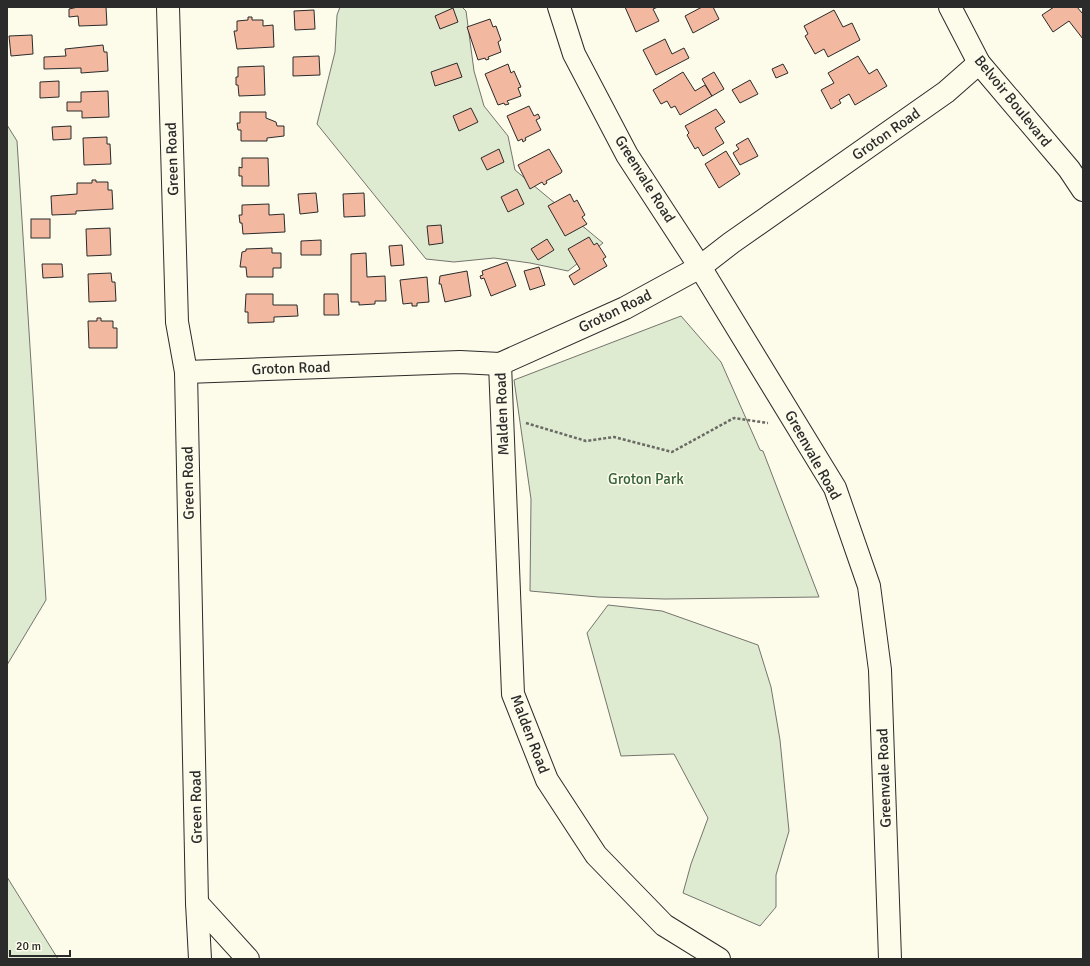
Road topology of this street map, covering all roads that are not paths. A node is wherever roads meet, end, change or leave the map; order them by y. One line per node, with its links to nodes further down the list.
1 (168, 7): 8 (street, Green Road)
2 (559, 7): 6 (street, Greenvale Road)
3 (950, 7): 4 (street, Belvoir Boulevard)
4 (979, 63): 5 (street, Belvoir Boulevard); 6 (street, Groton Road)
5 (1083, 190)
6 (700, 267): 7 (street, Groton Road); 13 (street, Greenvale Road)
7 (500, 364): 8 (street, Groton Road); 12 (street, Malden Road)
8 (186, 372): 9 (street, Green Road)
9 (197, 903): 10 (street, Green Road); 11 (street)
10 (200, 959)
11 (248, 959)
12 (719, 959)
13 (890, 959)

